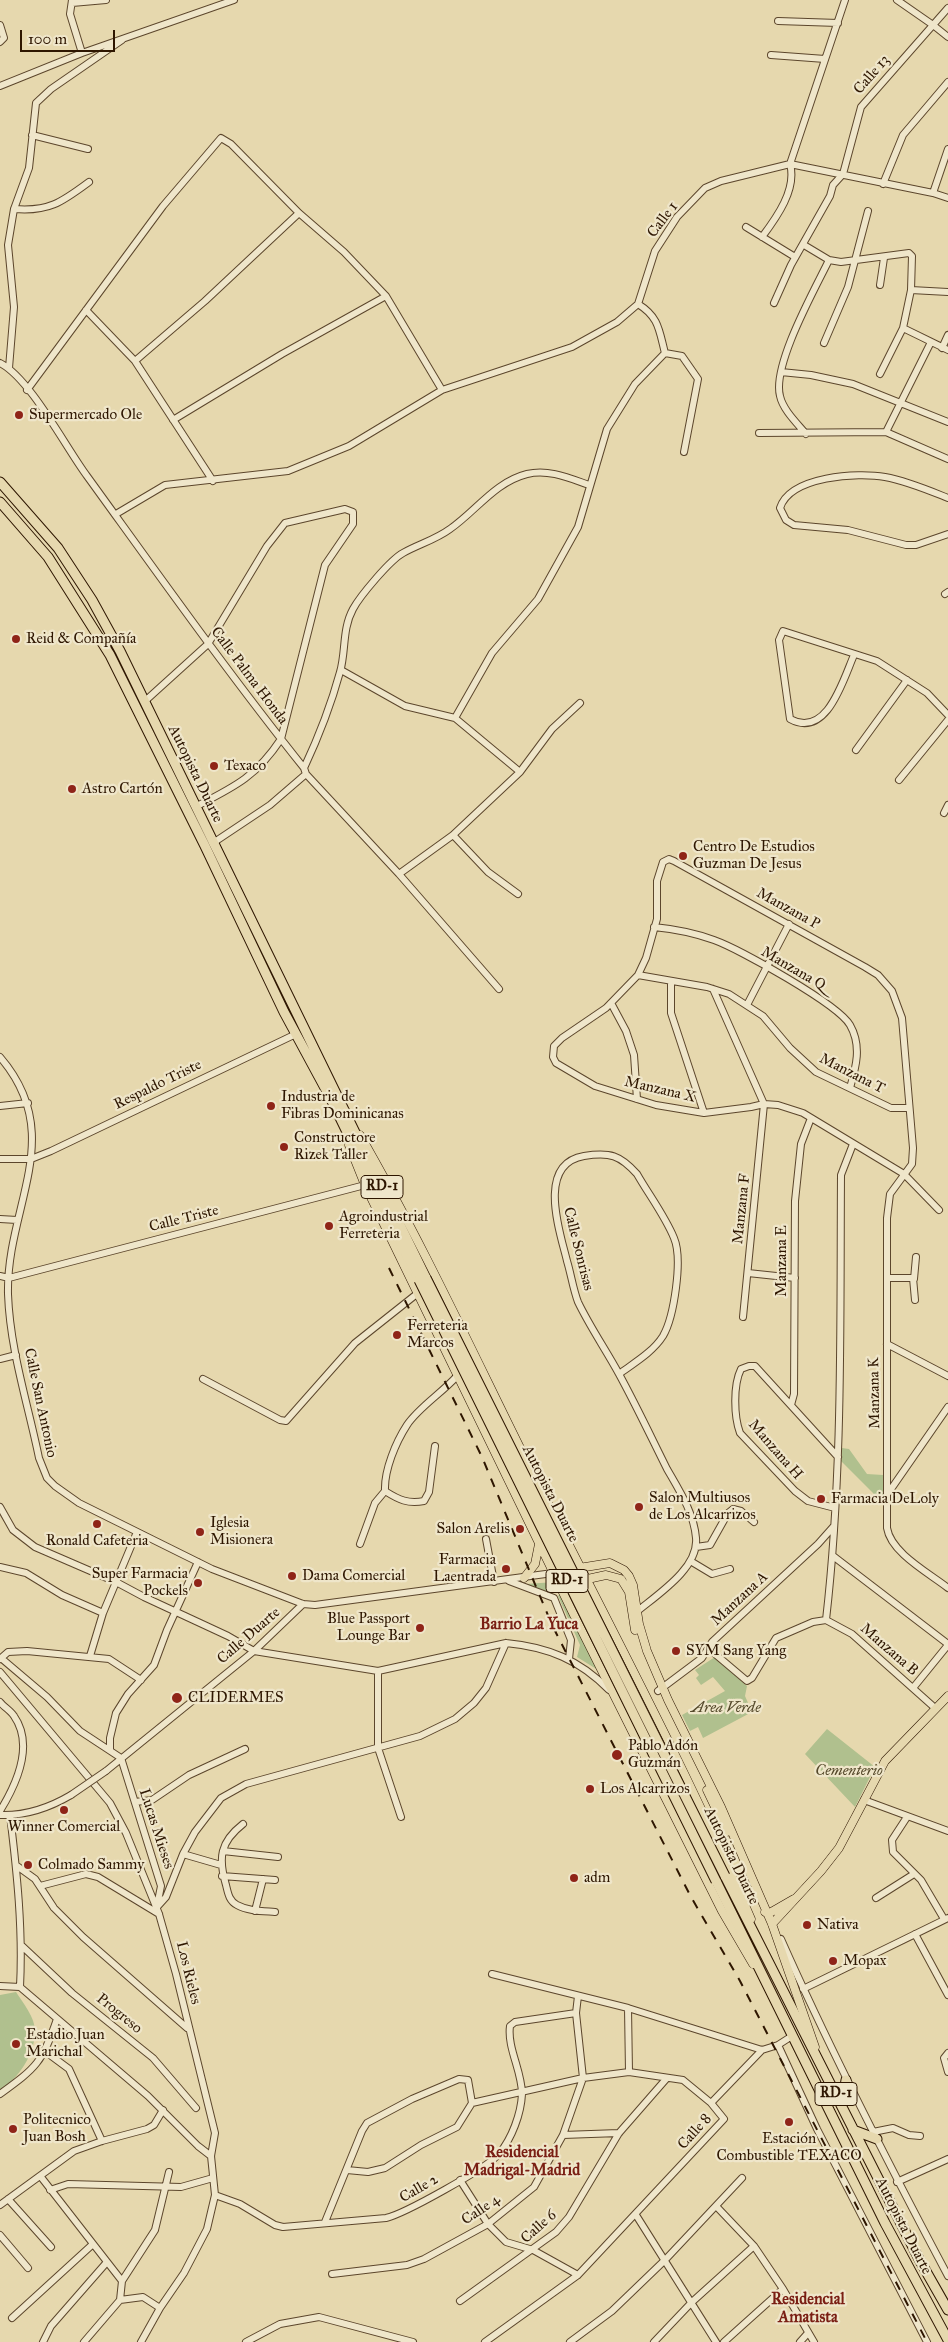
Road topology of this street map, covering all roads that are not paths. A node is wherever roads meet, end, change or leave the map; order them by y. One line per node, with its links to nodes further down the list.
1 (106, 0): 5 (street)
2 (234, 0): 12 (street)
3 (845, 0): 8 (street)
4 (897, 0): 9 (street)
5 (72, 1): 14 (street)
6 (948, 8): 9 (street, Calle 13)
7 (778, 22): 8 (street)
8 (838, 23): 16 (street)
9 (934, 24): 11 (street); 23 (street, Calle 13)
10 (0, 25): 13 (street)
11 (948, 37)
12 (122, 40): 14 (street); 19 (street)
13 (0, 42)
14 (82, 53): 18 (street)
15 (771, 55): 16 (street)
16 (825, 59): 22 (street)
17 (948, 82): 25 (street)
18 (0, 86)
19 (32, 135): 20 (street); 28 (street)
20 (88, 149)
21 (948, 149): 26 (street)
22 (790, 164): 23 (street, Calle 1); 32 (street); 43 (street, Calle 1)
23 (844, 174): 25 (street, Calle 1); 33 (street, Calle 13)
24 (89, 182): 28 (street)
25 (883, 184): 26 (street, Calle 1)
26 (933, 193): 27 (street, Calle 1)
27 (948, 198)
28 (14, 209): 53 (street)
29 (868, 211): 37 (street)
30 (299, 213): 41 (street); 44 (street); 51 (street)
31 (746, 227): 32 (street)
32 (762, 237): 34 (street)
33 (804, 245): 34 (street, Calle 13); 36 (street)
34 (796, 257): 42 (street, Calle 13)
35 (884, 258): 37 (street); 38 (street); 39 (street)
36 (829, 260): 37 (street); 54 (street)
37 (854, 261): 48 (street)
38 (880, 285)
39 (911, 290): 40 (street); 45 (street)
40 (948, 292)
41 (386, 296): 57 (street); 59 (street)
42 (774, 303)
43 (638, 304): 50 (street); 57 (street)
44 (86, 310): 51 (street); 56 (street)
45 (903, 328): 47 (street); 55 (street)
46 (948, 336): 49 (street)
47 (931, 342): 49 (street); 58 (street)
48 (824, 343)
49 (945, 349)
50 (665, 353): 64 (street); 68 (street)
51 (135, 360): 59 (street)
52 (0, 363): 53 (street, Calle Palma Honda)
53 (9, 368): 56 (street, Calle Palma Honda)
54 (781, 372): 58 (street); 63 (street)
55 (880, 374)
56 (27, 390): 71 (street, Calle Palma Honda)
57 (442, 390): 66 (street)
58 (900, 403): 60 (street); 61 (street)
59 (173, 420): 66 (street)
60 (948, 422)
61 (886, 432): 63 (street); 65 (street)
62 (759, 433): 63 (street)
63 (806, 434)
64 (684, 452)
65 (948, 459)
66 (213, 481): 71 (street)
67 (0, 482): 77 (highway, Autopista Duarte / RD-1)
68 (589, 485): 75 (street); 80 (street)
69 (948, 498): 72 (street)
70 (0, 502): 103 (highway, Autopista Duarte / RD-1)
71 (116, 514): 73 (street, Calle Palma Honda)
72 (948, 534)
73 (208, 644): 77 (street); 82 (street, Calle Palma Honda); 82 (street)
74 (854, 655): 74 (street); 76 (street)
75 (341, 670): 80 (street); 84 (street)
76 (907, 680): 79 (street); 83 (street)
77 (144, 702): 88 (highway, Autopista Duarte / RD-1)
78 (580, 703): 85 (street)
79 (948, 715)
80 (455, 718): 85 (street)
81 (948, 720): 86 (street)
82 (281, 739): 84 (street, Calle Palma Honda); 88 (street)
83 (856, 750)
84 (305, 771): 91 (street); 92 (street, Calle Palma Honda)
85 (520, 772): 90 (street)
86 (899, 780)
87 (948, 805): 89 (street)
88 (195, 807): 91 (highway, Autopista Duarte / RD-1)
89 (944, 813)
90 (453, 835): 92 (street); 93 (street)
91 (213, 843): 107 (highway, Autopista Duarte / RD-1)
92 (399, 874): 99 (street, Calle Palma Honda)
93 (518, 894)
94 (789, 924): 95 (street, Manzana P); 96 (street); 112 (street, Manzana P)
95 (654, 927): 96 (street, Manzana Q); 97 (street, Manzana P)
96 (766, 968): 102 (street); 106 (street, Manzana Q)
97 (638, 975): 98 (street, Manzana T); 101 (street, Manzana P)
98 (671, 981): 100 (street, Manzana T); 113 (street)
99 (499, 989)
100 (713, 989): 102 (street, Manzana T); 110 (street)
101 (611, 1003): 105 (street, Manzana P); 108 (street)
102 (747, 1005): 106 (street, Manzana T)
103 (296, 1034): 107 (highway, Autopista Duarte / RD-1); 117 (street, Respaldo Triste)
104 (0, 1057): 109 (street, Calle San Antonio)
105 (556, 1063): 108 (street, Manzana X)
106 (850, 1088): 112 (street, Manzana T)
107 (335, 1097): 119 (main road); 129 (highway, RD-1); 145 (main road)
108 (637, 1099): 113 (street, Manzana X)
109 (28, 1103): 111 (street); 117 (street, Calle San Antonio)
110 (764, 1104): 113 (street, Manzana X); 114 (street); 124 (street, Manzana F)
111 (0, 1106)
112 (910, 1108): 118 (street, Manzana P)
113 (704, 1113)
114 (811, 1118): 115 (street); 127 (street, Manzana E)
115 (853, 1144): 118 (street); 144 (street)
116 (0, 1159): 117 (street)
117 (31, 1160): 122 (street, Calle San Antonio)
118 (904, 1174): 120 (street); 128 (street, Manzana K)
119 (365, 1185): 126 (street, Calle Triste); 131 (main road)
120 (939, 1210)
121 (0, 1219): 122 (street)
122 (17, 1220): 126 (street, Calle San Antonio)
123 (916, 1257): 130 (street)
124 (748, 1273): 127 (street); 133 (street, Manzana F)
125 (0, 1276): 126 (street)
126 (9, 1278): 135 (street, Calle San Antonio)
127 (795, 1278): 141 (street, Manzana E)
128 (887, 1278): 130 (street); 134 (street, Manzana K)
129 (422, 1279): 235 (highway, Autopista Duarte / RD-1, bridge); 240 (highway, Autopista Duarte / RD-1, bridge)
130 (914, 1279): 132 (street)
131 (418, 1293): 138 (main road); 140 (street)
132 (915, 1300)
133 (744, 1317)
134 (887, 1344): 139 (street); 148 (street, Manzana K)
135 (16, 1355): 136 (street); 153 (street, Calle San Antonio)
136 (0, 1359)
137 (619, 1374): 137 (street, Calle Sonrisas); 157 (street, Calle Sonrisas)
138 (457, 1376): 146 (main road); 147 (street)
139 (948, 1376)
140 (203, 1379)
141 (791, 1404): 144 (street, Manzana H); 150 (street, Manzana H)
142 (948, 1407): 148 (street)
143 (435, 1446): 147 (street)
144 (838, 1457): 150 (street)
145 (534, 1476): 146 (main road); 158 (main road)
146 (510, 1486): 156 (main road)
147 (385, 1491): 155 (street)
148 (889, 1492): 172 (street, Manzana K)
149 (0, 1507): 170 (street)
150 (835, 1508): 152 (street)
151 (754, 1522): 157 (street)
152 (834, 1526): 159 (street); 184 (street, Manzana A)
153 (137, 1532): 160 (street, Calle San Antonio); 170 (street)
154 (486, 1539): 171 (street)
155 (360, 1544)
156 (539, 1544): 166 (main road); 167 (main road)
157 (696, 1547): 161 (street, Calle Sonrisas)
158 (575, 1553): 163 (main road); 165 (main road)
159 (833, 1556): 179 (street); 183 (street)
160 (198, 1562): 175 (street, Calle San Antonio); 176 (street)
161 (692, 1562): 164 (street); 178 (street)
162 (0, 1567): 177 (street)
163 (582, 1568): 165 (main road); 168 (main road); 178 (main road)
164 (730, 1569)
165 (573, 1570): 166 (main road); 173 (main road)
166 (553, 1573): 167 (street); 173 (main road)
167 (524, 1578): 169 (street)
168 (587, 1579): 173 (main road); 178 (main road); 180 (main road)
169 (509, 1580): 171 (street); 174 (street)
170 (116, 1582): 176 (street); 177 (street)
171 (494, 1582): 175 (street)
172 (948, 1588)
173 (561, 1589): 174 (street); 181 (main road)
174 (554, 1598): 188 (street)
175 (303, 1604): 185 (street, Calle Duarte)
176 (176, 1610): 185 (street); 191 (street)
177 (103, 1613): 186 (street)
178 (635, 1613): 193 (main road)
179 (826, 1620): 184 (street); 192 (street, Manzana B)
180 (611, 1626): 181 (main road); 235 (main road)
181 (587, 1640): 195 (main road)
182 (506, 1643): 188 (street); 189 (street); 198 (street)
183 (948, 1644): 192 (street)
184 (708, 1648): 193 (street, Manzana A)
185 (254, 1651): 189 (street); 201 (street, Calle Duarte)
186 (90, 1656): 187 (street); 191 (street)
187 (0, 1659): 200 (street)
188 (569, 1659): 195 (street)
189 (378, 1671): 198 (street)
190 (0, 1672): 223 (street, Los Rieles)
191 (141, 1680): 200 (street)
192 (913, 1688): 197 (street, Manzana B)
193 (660, 1690): 222 (main road); 226 (main road)
194 (948, 1696): 197 (main road)
195 (616, 1697): 240 (main road)
196 (0, 1702): 204 (street)
197 (936, 1708): 202 (main road)
198 (378, 1748): 206 (street); 211 (street)
199 (245, 1749): 203 (street)
200 (110, 1750): 201 (street)
201 (121, 1758): 203 (street, Lucas Mieses); 205 (street, Calle Duarte, bridge)
202 (864, 1800): 207 (street); 221 (main road)
203 (135, 1802): 223 (street, Lucas Mieses)
204 (0, 1813): 205 (street, Calle Duarte)
205 (10, 1815): 214 (street)
206 (402, 1816)
207 (907, 1817): 209 (street); 215 (street)
208 (244, 1824): 210 (street)
209 (948, 1830)
210 (223, 1851): 212 (street); 213 (street)
211 (183, 1854): 213 (street); 223 (street)
212 (278, 1857)
213 (221, 1864): 216 (street)
214 (17, 1866): 219 (street); 230 (street)
215 (914, 1874): 220 (street); 227 (street)
216 (222, 1876): 217 (street); 224 (street)
217 (263, 1879): 218 (street); 224 (street)
218 (276, 1880)
219 (40, 1886): 223 (street); 242 (street)
220 (876, 1898)
221 (794, 1899): 222 (main road); 226 (main road); 228 (main road)
222 (762, 1900): 226 (main road)
223 (158, 1911): 242 (street, Los Rieles)
224 (254, 1911): 225 (street)
225 (275, 1912)
226 (768, 1914): 228 (main road)
227 (946, 1919): 229 (street)
228 (772, 1924): 234 (street); 248 (main road)
229 (915, 1934): 234 (street); 237 (street)
230 (22, 1946): 233 (street); 259 (street, Progreso)
231 (492, 1974): 236 (street)
232 (0, 1986): 233 (street)
233 (20, 1987): 241 (street)
234 (803, 1989): 253 (street)
235 (784, 1994): 248 (highway, Autopista Duarte / RD-1)
236 (578, 1996): 238 (street); 239 (street, Calle 4)
237 (948, 1996)
238 (628, 2008): 245 (street); 249 (street)
239 (576, 2013): 251 (street, Calle 4); 254 (street, Calle 2)
240 (783, 2016): 243 (highway, Autopista Duarte / RD-1)
241 (57, 2019): 246 (street); 260 (street)
242 (188, 2028): 267 (street, Los Rieles)
243 (792, 2036): 244 (street); 305 (highway, Autopista Duarte / RD-1)
244 (778, 2045): 245 (street); 318 (street)
245 (762, 2050): 257 (street)
246 (46, 2052): 255 (street); 266 (street)
247 (946, 2055): 250 (street)
248 (822, 2065): 258 (highway, Autopista Duarte / RD-1)
249 (629, 2072): 251 (street, Calle 8); 252 (street, Calle 8)
250 (948, 2072)
251 (583, 2078): 254 (street, Calle 8); 263 (street, Calle 4)
252 (667, 2078): 257 (street, Calle 8); 262 (street, Calle 6)
253 (846, 2080): 258 (highway); 264 (street)
254 (522, 2092): 256 (street, Calle 8); 274 (street, Calle 2)
255 (0, 2094)
256 (472, 2103): 269 (street); 269 (street)
257 (711, 2103): 282 (street, Calle 8)
258 (842, 2106): 261 (highway, Autopista Duarte / RD-1)
259 (196, 2108)
260 (163, 2110): 266 (street); 267 (street)
261 (854, 2130): 264 (highway); 302 (highway, Autopista Duarte / RD-1)
262 (619, 2133): 263 (street); 289 (street, Calle 6)
263 (563, 2135): 284 (street, Calle 4)
264 (875, 2135): 265 (street); 275 (street)
265 (920, 2136)
266 (102, 2141): 271 (street)
267 (211, 2156): 272 (street, Los Rieles)
268 (948, 2159): 275 (street)
269 (347, 2170): 283 (street)
270 (169, 2172): 276 (street)
271 (41, 2177): 277 (street); 279 (street)
272 (213, 2178): 276 (street); 278 (street, Los Rieles)
273 (742, 2178): 281 (street)
274 (460, 2180): 283 (street, Calle 2); 284 (street)
275 (897, 2182): 295 (street)
276 (165, 2186): 277 (street); 296 (street)
277 (50, 2190): 286 (street)
278 (215, 2195): 283 (street, Calle 2); 301 (street)
279 (8, 2199): 280 (street); 288 (street)
280 (0, 2205)
281 (716, 2206): 287 (street); 290 (street)
282 (636, 2214): 290 (street); 294 (street, Calle 8)
283 (325, 2222)
284 (488, 2224): 289 (street); 293 (street, Calle 4)
285 (0, 2235): 292 (street)
286 (93, 2244): 291 (street); 303 (street)
287 (754, 2246): 297 (street); 300 (street)
288 (51, 2247)
289 (533, 2250): 294 (street); 299 (street, Calle 6)
290 (665, 2260): 300 (street); 312 (street)
291 (107, 2262): 296 (street); 306 (street)
292 (28, 2268)
293 (332, 2274)
294 (578, 2275): 311 (street, Calle 8)
295 (948, 2276)
296 (122, 2281): 298 (street)
297 (783, 2289): 304 (street); 315 (street)
298 (120, 2300): 301 (street); 307 (street)
299 (460, 2301)
300 (692, 2302): 313 (street); 314 (street)
301 (160, 2308): 308 (street)
302 (948, 2310)
303 (12, 2318)
304 (808, 2333): 316 (street); 317 (street)
305 (948, 2340)
306 (43, 2342)
307 (84, 2342)
308 (141, 2342)
309 (246, 2342): 310 (street)
310 (408, 2342)
311 (485, 2342)
312 (570, 2342)
313 (654, 2342)
314 (716, 2342)
315 (724, 2342)
316 (800, 2342)
317 (814, 2342)
318 (927, 2342)

